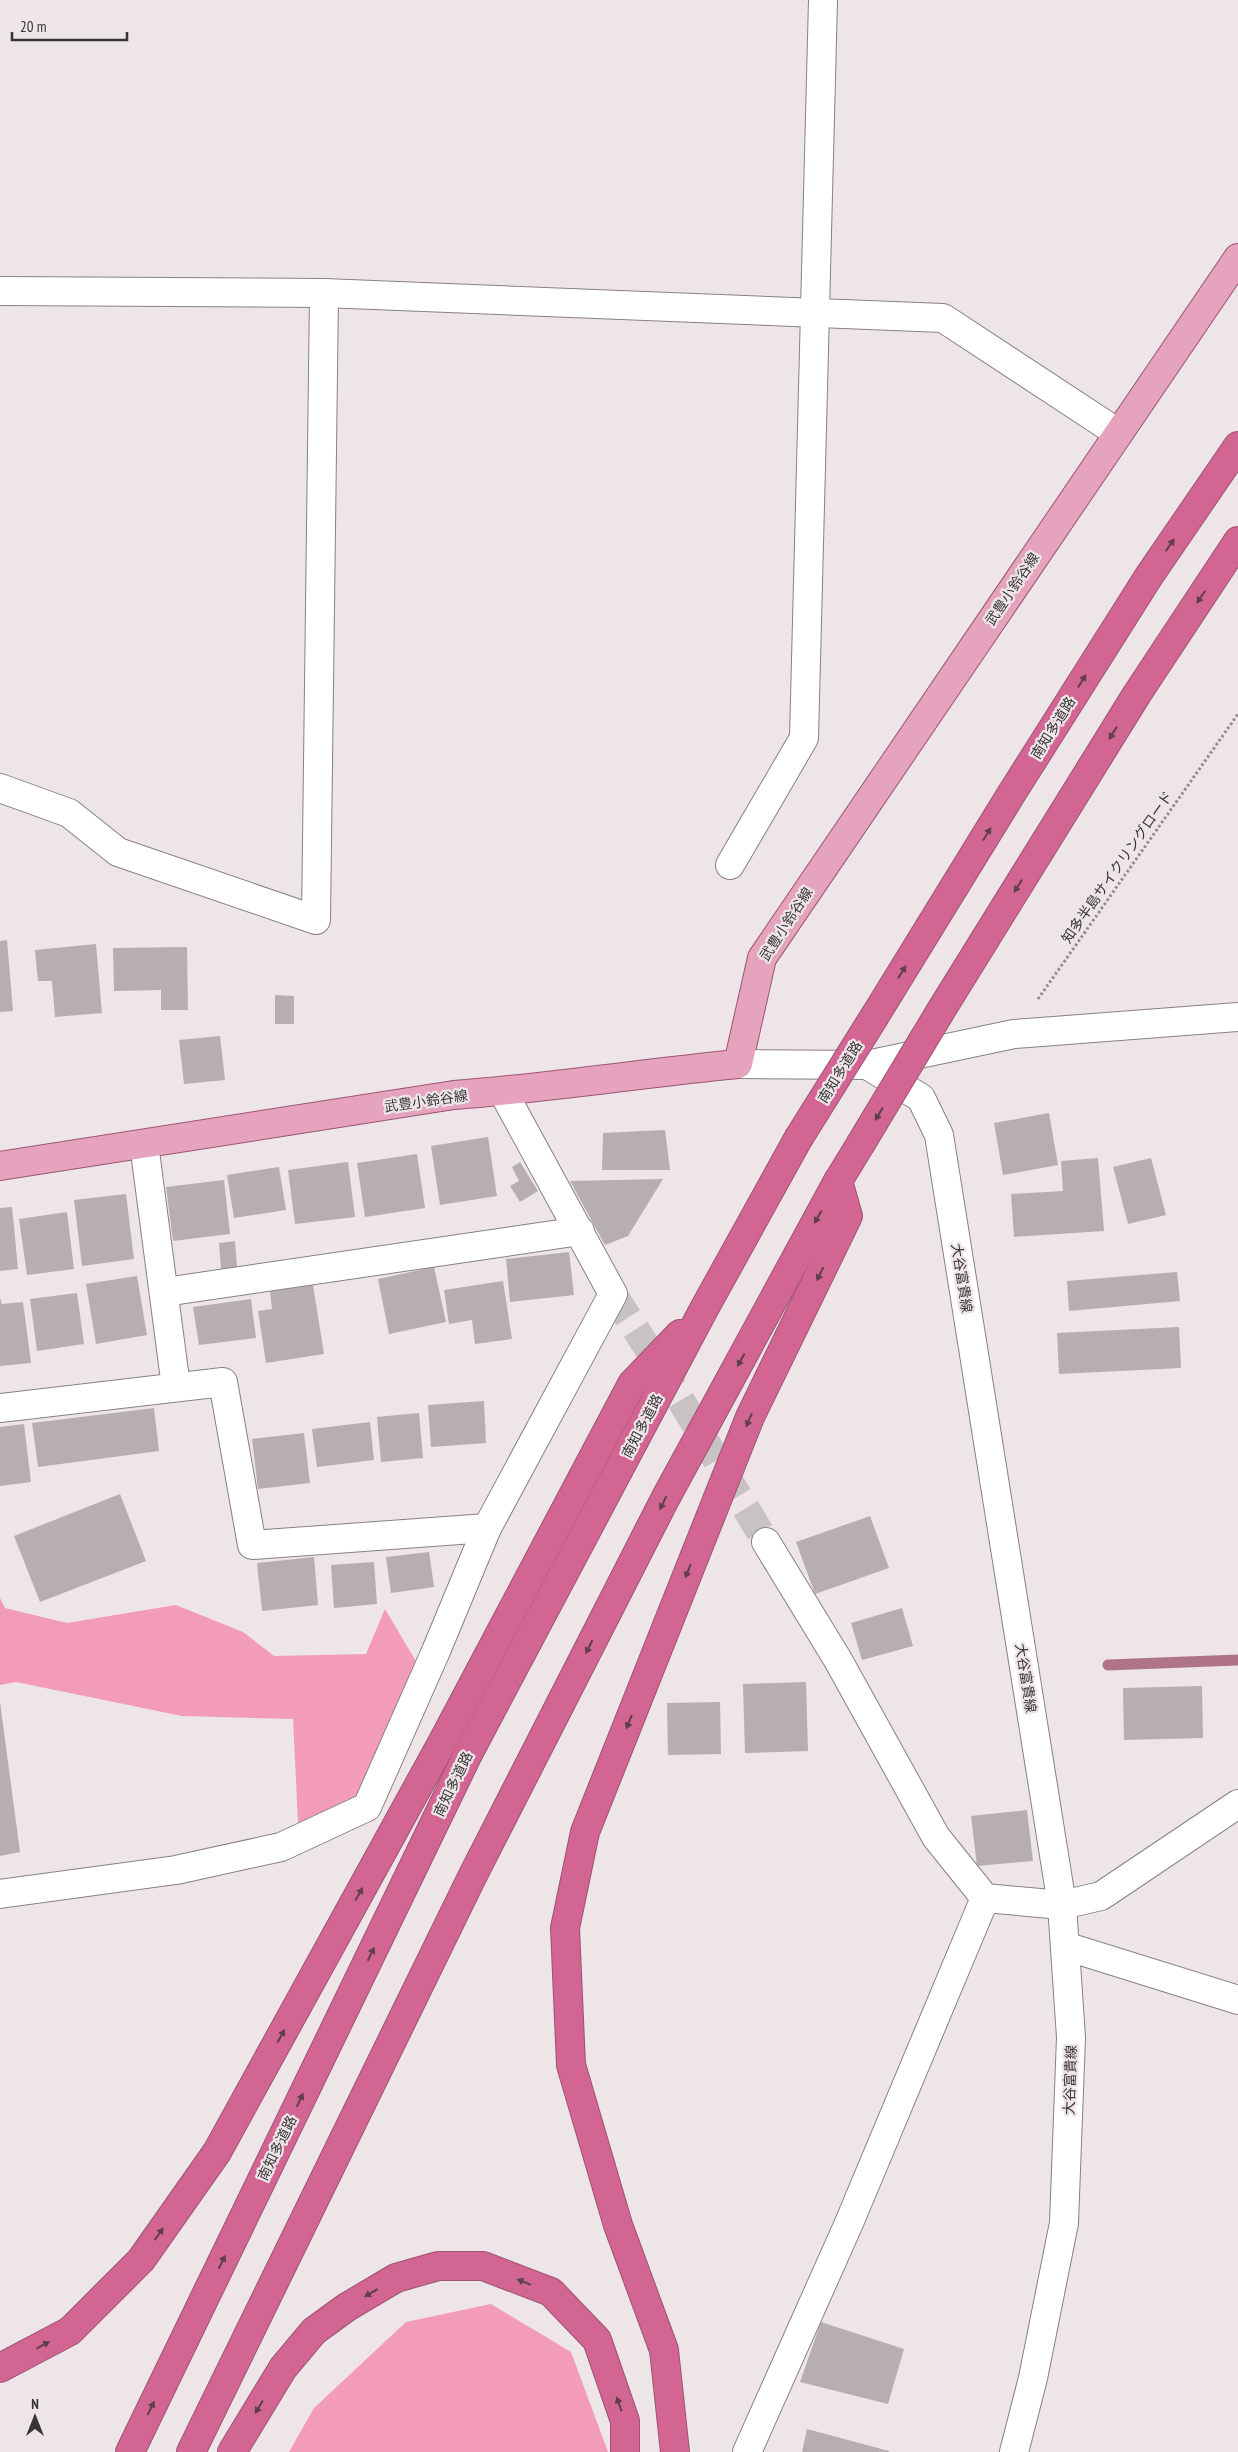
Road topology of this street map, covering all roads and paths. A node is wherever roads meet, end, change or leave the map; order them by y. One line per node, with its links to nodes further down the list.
1 (823, 0): 5 (street)
2 (1238, 258): 6 (main road, 武豊小鈴谷線)
3 (0, 291): 4 (street)
4 (324, 294): 5 (street); 10 (street)
5 (813, 312): 6 (street); 11 (street)
6 (1118, 433): 14 (main road, 武豊小鈴谷線)
7 (1238, 446): 22 (highway, 南知多道路, one-way to 7, bridge)
8 (1238, 541): 19 (highway, one-way to 19, bridge)
9 (1238, 714): 13 (path, 知多半島サイクリングロード)
10 (0, 788)
11 (730, 865)
12 (1238, 1017): 13 (street)
13 (1014, 1034): 15 (street)
14 (738, 1064): 15 (street); 16 (main road, 武豊小鈴谷線)
15 (867, 1065): 30 (street, 大谷富貴線)
16 (503, 1092): 17 (main road, 武豊小鈴谷線); 20 (street)
17 (144, 1144): 18 (main road, 武豊小鈴谷線); 21 (street)
18 (0, 1166)
19 (838, 1181): 35 (highway, one-way to 35); 38 (highway, one-way to 38)
20 (580, 1231): 21 (street); 25 (street)
21 (165, 1292): 23 (street)
22 (704, 1309): 33 (highway, one-way to 22); 34 (highway, 南知多道路, one-way to 22)
23 (176, 1387): 24 (street); 25 (street)
24 (0, 1408)
25 (487, 1528): 28 (street)
26 (766, 1542): 29 (street)
27 (1238, 1804): 30 (street)
28 (0, 1894)
29 (985, 1898): 30 (street); 39 (street)
30 (1062, 1905): 31 (street, 大谷富貴線)
31 (1065, 1946): 32 (street); 40 (street, 大谷富貴線)
32 (1238, 2000)
33 (0, 2368)
34 (130, 2452)
35 (191, 2452)
36 (232, 2452): 37 (highway, one-way to 36)
37 (625, 2452)
38 (675, 2452)
39 (747, 2452)
40 (1014, 2452)

